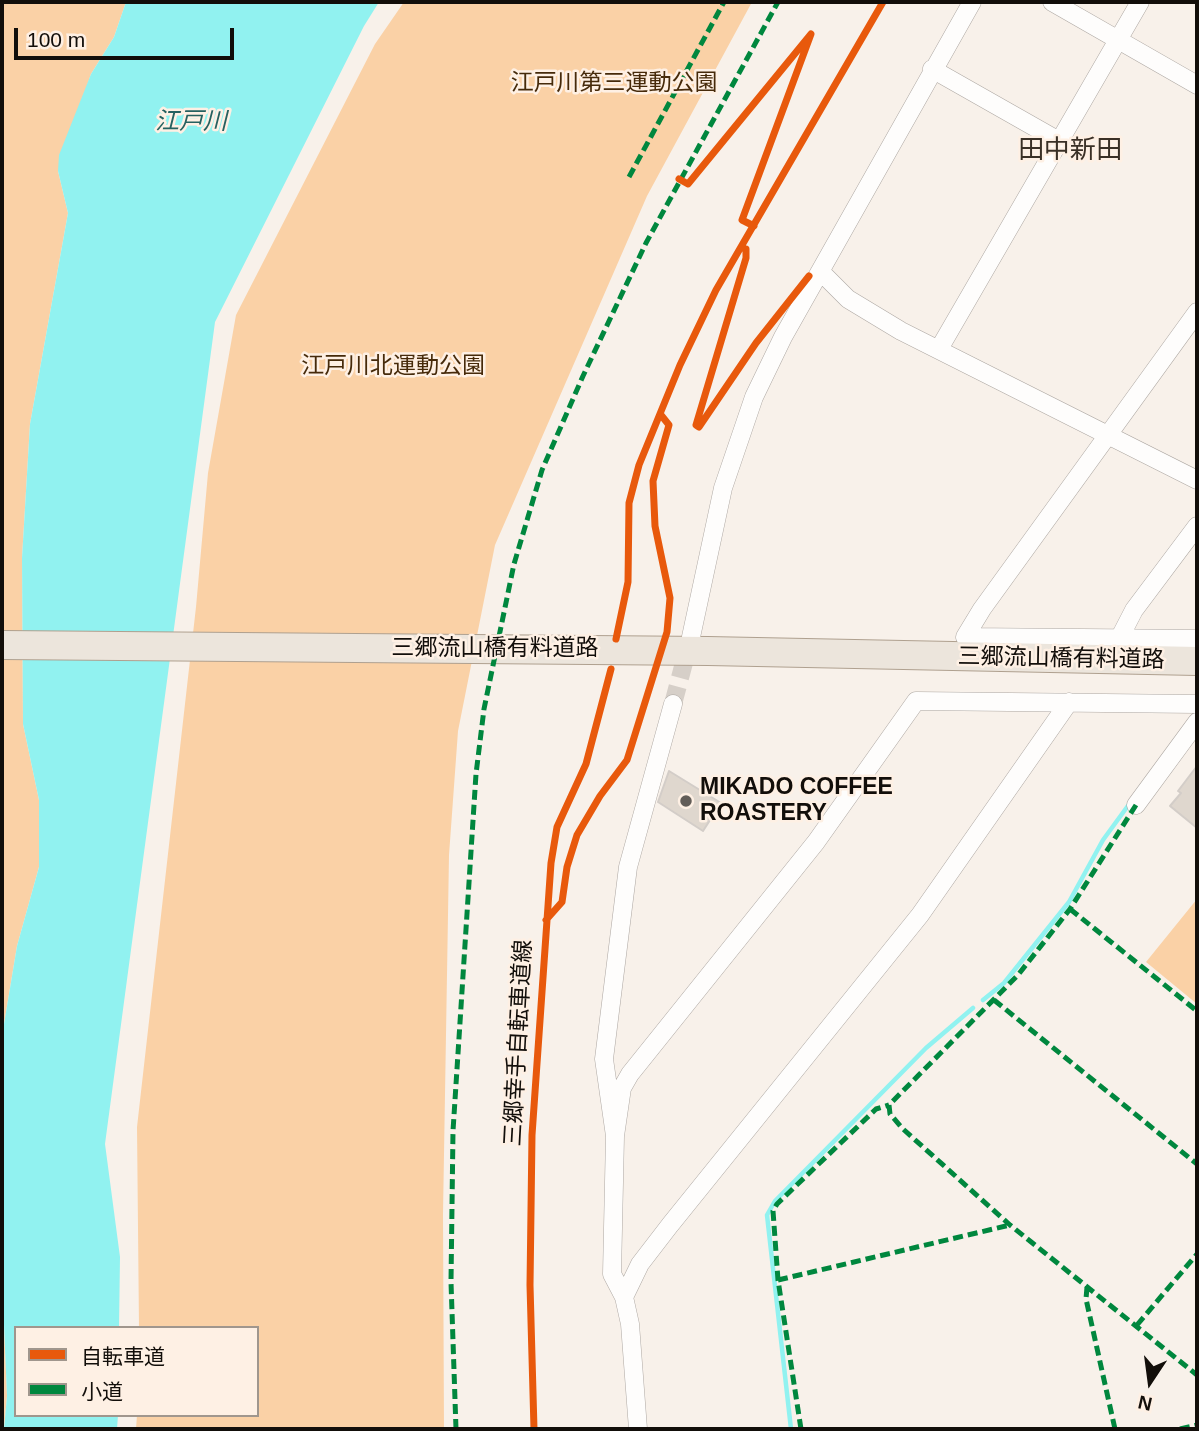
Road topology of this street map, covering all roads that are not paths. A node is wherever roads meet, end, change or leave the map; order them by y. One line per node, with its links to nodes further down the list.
1 (972, 2): 5 (street)
2 (1052, 2): 4 (street)
3 (1140, 2): 4 (street)
4 (1118, 40): 6 (street); 7 (street)
5 (932, 69): 7 (street); 8 (street)
6 (1197, 85)
7 (1059, 141): 10 (street)
8 (821, 272): 10 (street); 16 (street)
9 (1197, 312): 11 (street)
10 (939, 349): 11 (street)
11 (1108, 433): 12 (street); 14 (street)
12 (1197, 480)
13 (1197, 526): 14 (street)
14 (1119, 639): 15 (street)
15 (1197, 639)
16 (700, 644): 17 (main road, 三郷流山橋有料道路); 18 (main road, 三郷流山橋有料道路)
17 (2, 645)
18 (1197, 661)
19 (1069, 702): 21 (street); 24 (street); 25 (street)
20 (673, 704): 24 (street)
21 (1197, 704)
22 (1197, 722): 23 (street)
23 (1136, 805)
24 (615, 1136): 25 (street)
25 (624, 1297): 26 (street)
26 (638, 1429)

